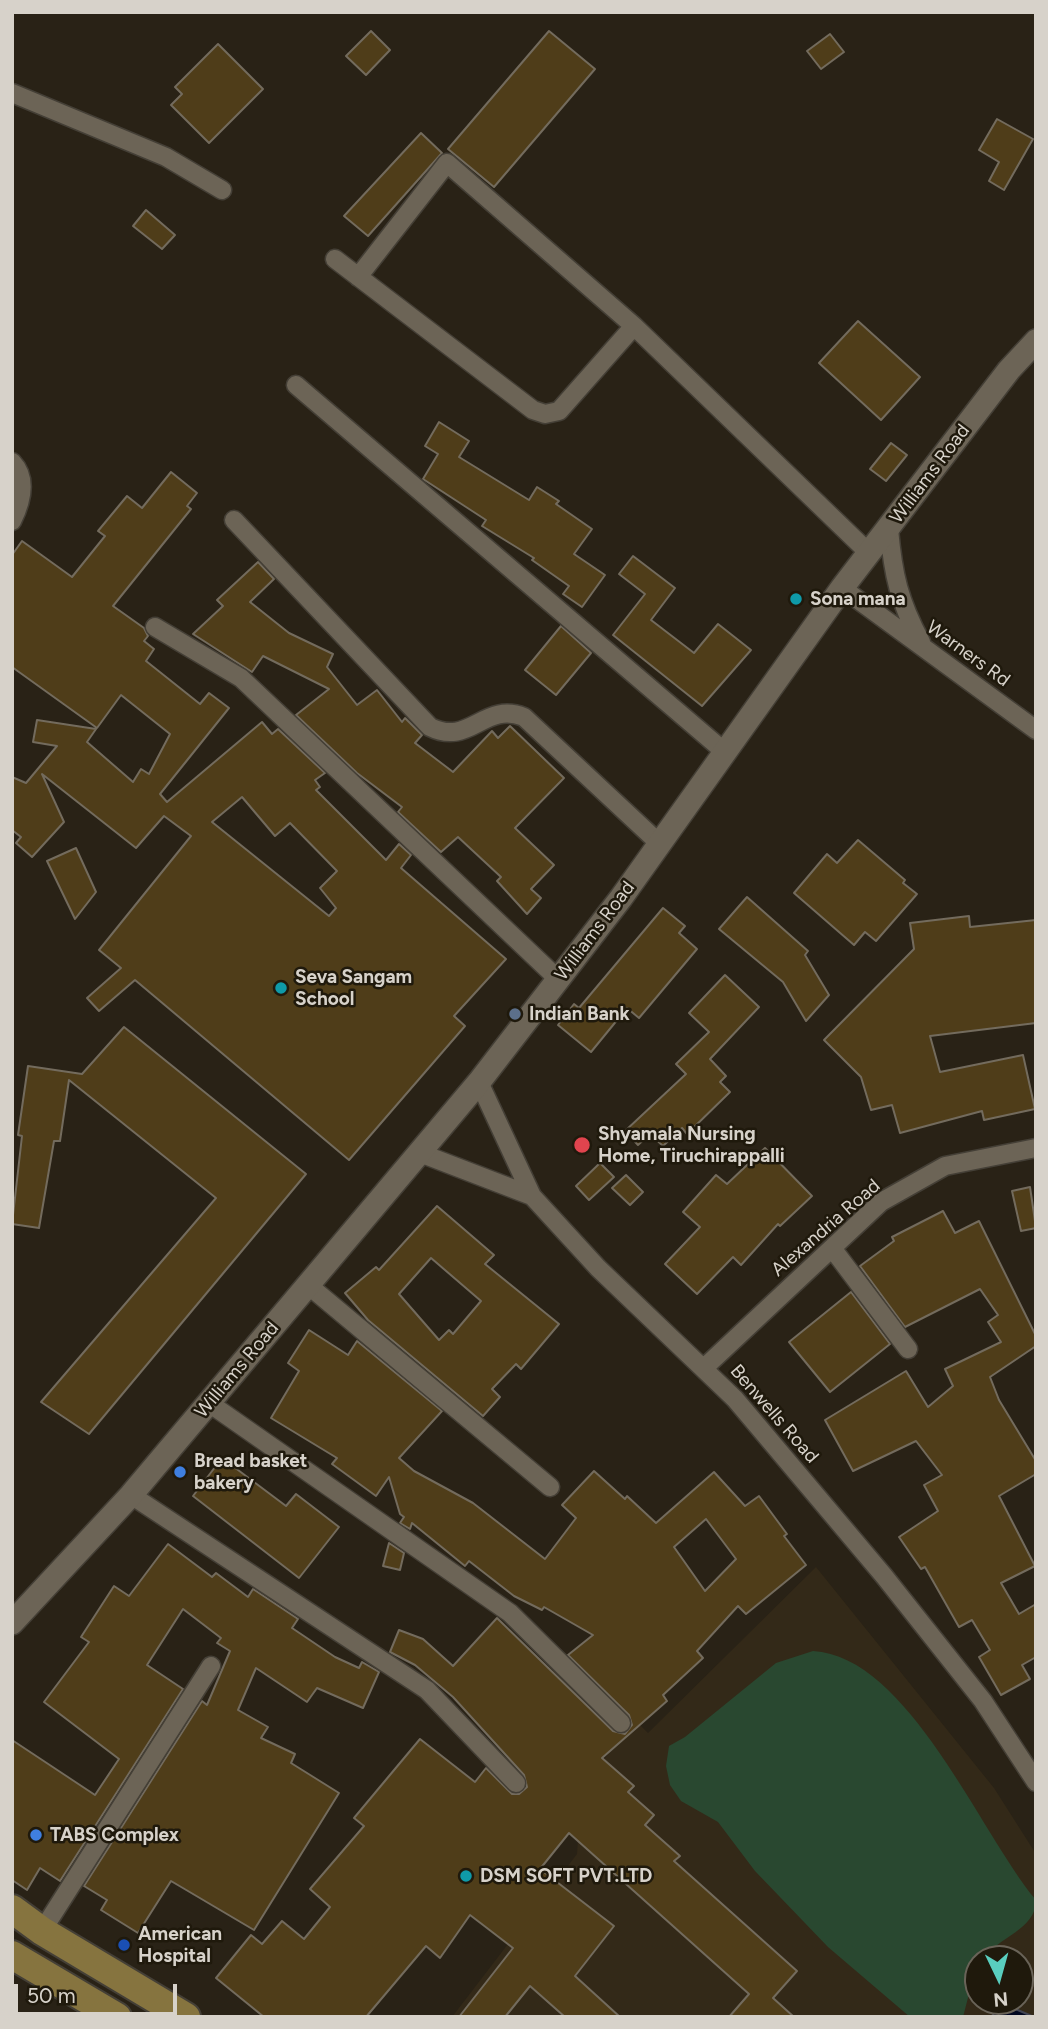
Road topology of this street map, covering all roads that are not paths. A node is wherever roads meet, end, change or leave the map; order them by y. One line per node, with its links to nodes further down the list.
1 (12, 93): 2 (street)
2 (222, 190)
3 (335, 259): 4 (street)
4 (358, 276): 5 (street); 5 (street)
5 (634, 326): 12 (street)
6 (1036, 341): 11 (street, Williams Road)
7 (296, 385): 17 (street)
8 (12, 462): 10 (street)
9 (234, 520): 18 (street)
10 (12, 522)
11 (889, 529): 12 (street, Williams Road); 15 (street)
12 (869, 553): 13 (street, Williams Road)
13 (842, 588): 15 (street, Warners Rd); 17 (street, Williams Road)
14 (155, 627): 19 (street)
15 (924, 648): 16 (street, Warners Rd)
16 (1036, 730)
17 (726, 753): 18 (street, Williams Road)
18 (660, 844): 19 (street, Williams Road)
19 (558, 979): 20 (street, Williams Road)
20 (478, 1082): 22 (street, Williams Road); 23 (street, Benwells Road)
21 (1036, 1148): 24 (street, Alexandria Road)
22 (419, 1153): 23 (street); 25 (street, Williams Road)
23 (532, 1196): 27 (street, Benwells Road)
24 (832, 1248): 26 (street); 27 (street, Alexandria Road)
25 (308, 1286): 28 (street, Williams Road); 29 (street)
26 (908, 1349)
27 (705, 1367): 34 (street, Benwells Road)
28 (209, 1403): 30 (street, Williams Road); 33 (street)
29 (550, 1488)
30 (131, 1495): 31 (street, Williams Road); 35 (street)
31 (12, 1623)
32 (211, 1666): 37 (street)
33 (621, 1723)
34 (1036, 1782)
35 (516, 1783)
36 (12, 1909): 37 (main road)
37 (42, 1931): 40 (main road)
38 (12, 1955): 39 (main road)
39 (117, 2017)
40 (186, 2017)

